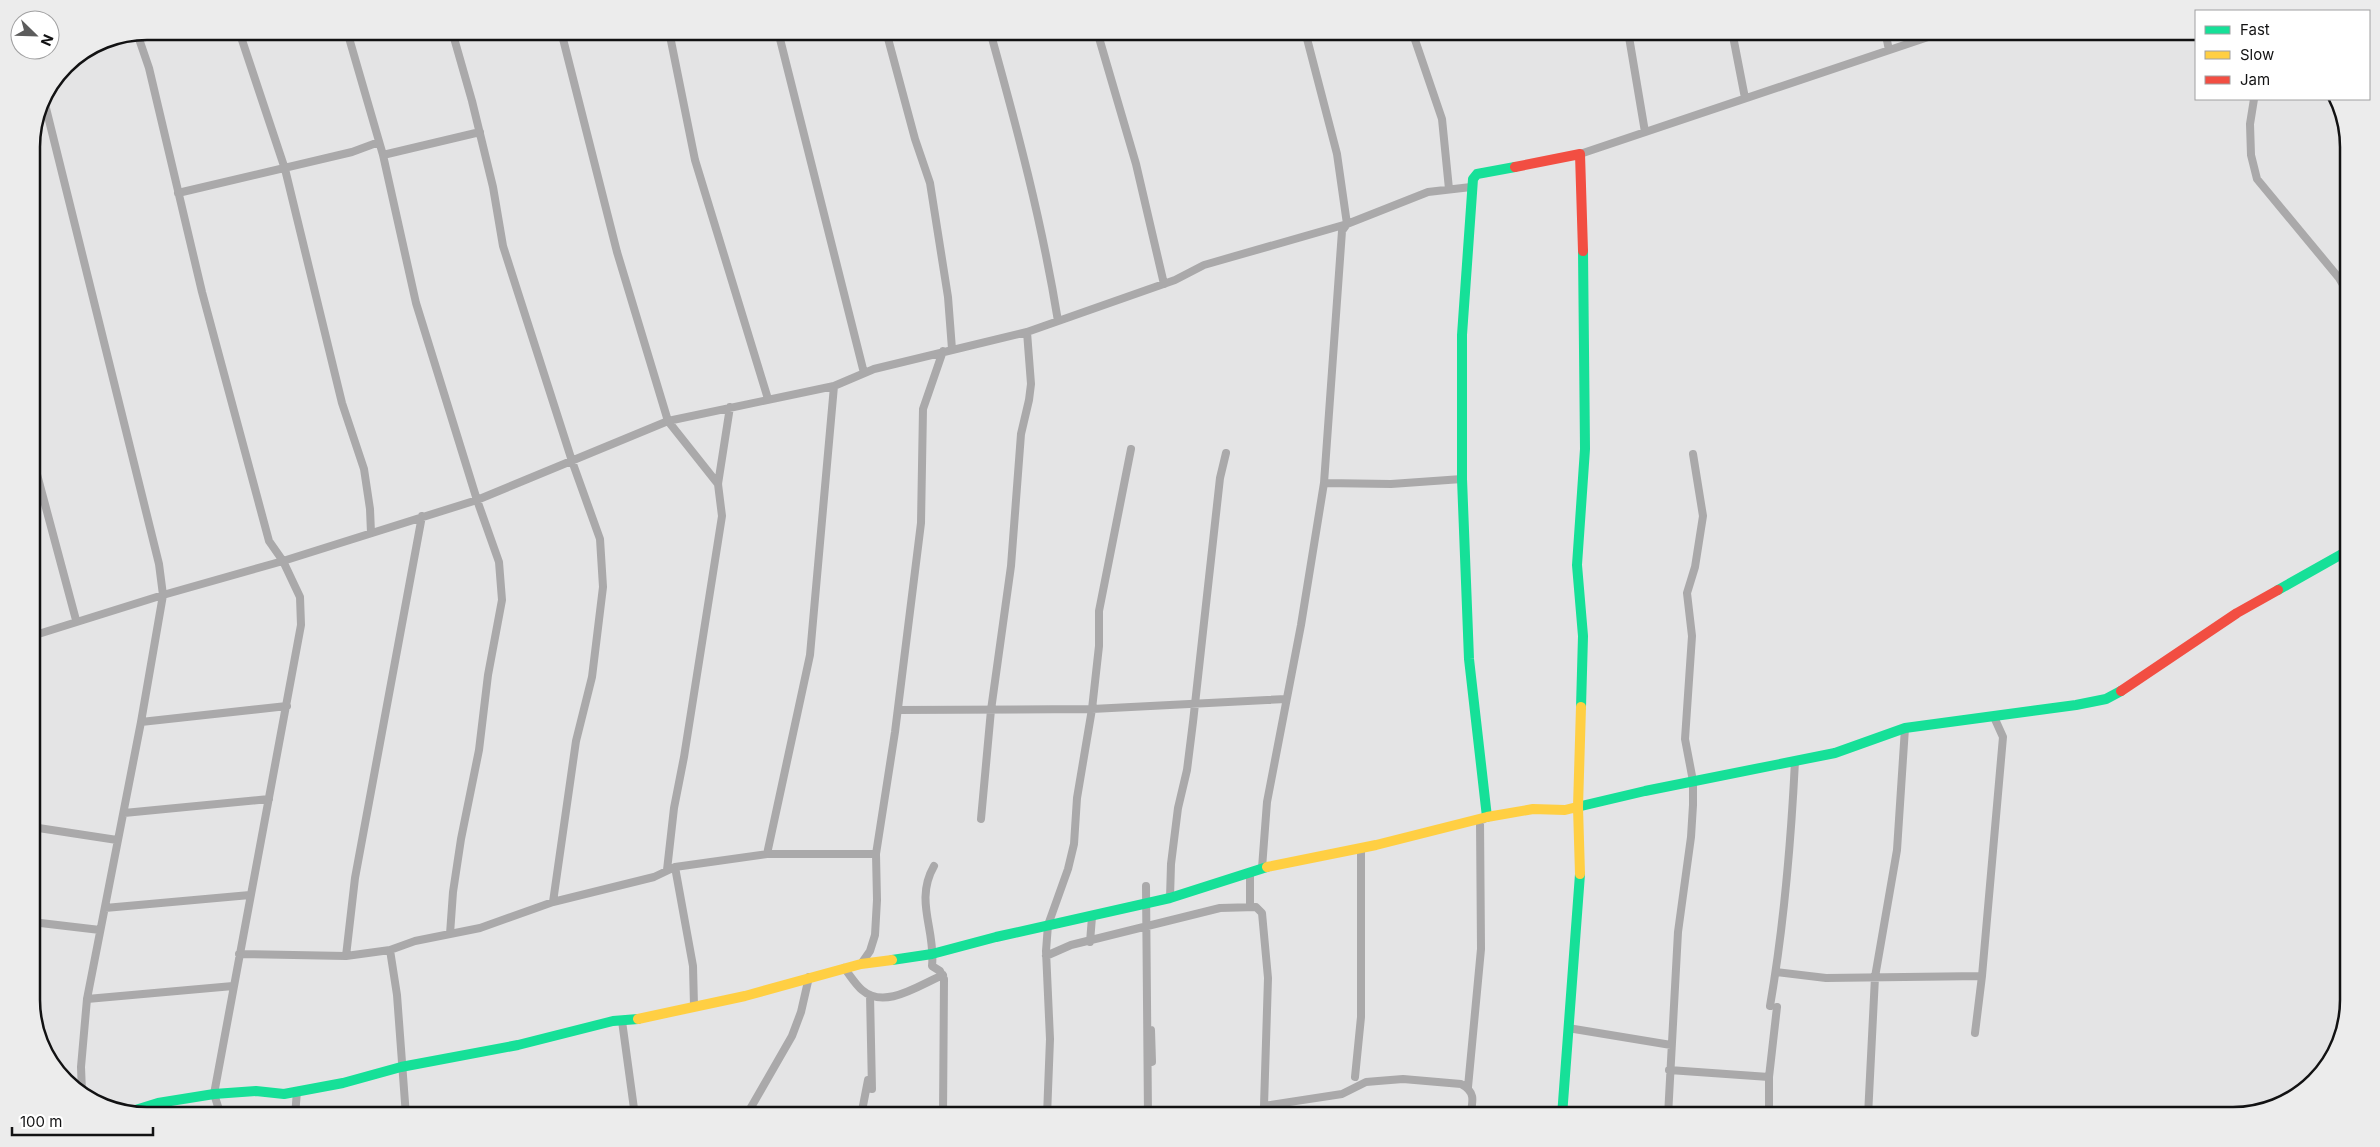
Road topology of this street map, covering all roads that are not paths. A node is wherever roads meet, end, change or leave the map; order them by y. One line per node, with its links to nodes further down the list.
1 (241, 40): 26 (street)
2 (350, 40): 23 (street)
3 (454, 40): 21 (street)
4 (563, 40): 41 (street)
5 (671, 40): 39 (street)
6 (780, 40): 37 (street)
7 (888, 40): 35 (street)
8 (993, 40): 33 (street)
9 (1100, 40): 32 (street)
10 (1307, 40): 30 (street)
11 (1415, 40): 28 (street)
12 (1630, 40): 22 (street)
13 (1734, 40): 18 (street)
14 (1886, 40): 17 (street)
15 (1919, 40): 17 (street)
16 (140, 41): 29 (street)
17 (1888, 50): 18 (street)
18 (1745, 98): 22 (street)
19 (2254, 100): 31 (street)
20 (47, 111): 55 (street)
21 (480, 132): 25 (street); 45 (street)
22 (1645, 132): 24 (street)
23 (379, 142): 25 (street); 26 (street)
24 (1580, 154): 27 (street); 70 (street)
25 (383, 155): 50 (street)
26 (285, 169): 29 (street); 52 (street)
27 (1471, 187): 28 (street); 46 (street)
28 (1449, 190): 30 (street)
29 (178, 193): 54 (street)
30 (1347, 224): 32 (street); 47 (street)
31 (2340, 280)
32 (1164, 284): 33 (street)
33 (1058, 322): 34 (street)
34 (1027, 332): 35 (street); 62 (street)
35 (952, 348): 36 (street)
36 (943, 351): 37 (street); 61 (street)
37 (864, 373): 38 (street)
38 (834, 386): 39 (street); 77 (street)
39 (768, 399): 40 (street)
40 (730, 407): 41 (street); 49 (street)
41 (668, 420): 45 (street); 49 (street)
42 (1131, 449): 63 (street)
43 (1226, 453): 59 (street)
44 (1693, 454): 68 (street)
45 (572, 461): 50 (street); 86 (street)
46 (1462, 479): 47 (street); 72 (street)
47 (1324, 482): 58 (street)
48 (40, 483): 56 (street)
49 (718, 484): 81 (street)
50 (477, 500): 51 (street); 95 (street)
51 (422, 516): 52 (street); 100 (street)
52 (371, 533): 54 (street)
53 (2340, 555): 64 (street)
54 (283, 561): 55 (street); 60 (street)
55 (163, 594): 56 (street); 65 (street)
56 (76, 620): 57 (street)
57 (40, 633)
58 (1286, 699): 59 (street); 80 (street)
59 (1196, 702): 63 (street); 85 (street)
60 (287, 706): 65 (street); 69 (street)
61 (898, 710): 62 (street); 78 (street)
62 (991, 710): 63 (street); 73 (street)
63 (1092, 710): 92 (street)
64 (1994, 717): 66 (street); 107 (street)
65 (141, 722): 71 (street)
66 (1905, 728): 67 (street); 109 (street)
67 (1795, 761): 68 (street); 105 (street)
68 (1693, 781): 70 (street); 118 (street)
69 (269, 799): 71 (street); 84 (street)
70 (1578, 807): 72 (street); 116 (street)
71 (124, 813): 75 (street)
72 (1487, 817): 76 (street); 126 (street)
73 (981, 819)
74 (40, 828): 75 (street)
75 (117, 840): 89 (street)
76 (1362, 848): 80 (street); 123 (street)
77 (767, 854): 78 (street); 81 (street)
78 (876, 854): 102 (street)
79 (934, 866): 99 (street)
80 (1262, 868): 82 (street)
81 (671, 869): 86 (street); 114 (street)
82 (1250, 872): 85 (street); 88 (street)
83 (1146, 886): 93 (street); 119 (street); 140 (street)
84 (250, 896): 89 (street); 98 (street)
85 (1170, 898): 87 (street)
86 (553, 902): 95 (street)
87 (1145, 904): 90 (street); 93 (street)
88 (1250, 906): 93 (street); 130 (street)
89 (105, 908): 94 (street)
90 (1092, 917): 92 (street); 96 (street)
91 (40, 923): 94 (street)
92 (1048, 925): 99 (street); 101 (street)
93 (1147, 927): 96 (street)
94 (100, 930): 113 (street)
95 (450, 934): 97 (street)
96 (1090, 942): 101 (street)
97 (390, 950): 100 (street); 121 (street)
98 (240, 954): 100 (street); 111 (street)
99 (932, 954): 102 (street); 103 (street)
100 (346, 956)
101 (1046, 956): 139 (street)
102 (861, 964): 104 (street)
103 (932, 966): 106 (street); 110 (street)
104 (844, 968): 108 (street); 112 (street)
105 (1776, 972): 109 (street); 124 (street)
106 (942, 975): 110 (street); 138 (street)
107 (1982, 976): 109 (street); 117 (street)
108 (809, 977): 114 (street); 136 (street)
109 (1875, 978): 145 (street)
110 (931, 980): 112 (street)
111 (233, 986): 113 (street); 129 (street)
112 (870, 995): 120 (street)
113 (87, 999): 125 (street)
114 (694, 1006): 115 (street)
115 (622, 1021): 121 (street); 135 (street)
116 (1568, 1028): 118 (street); 142 (street)
117 (1975, 1033)
118 (1671, 1045): 122 (street)
119 (1152, 1062)
120 (872, 1066): 127 (street); 137 (street)
121 (401, 1067): 128 (street); 134 (street)
122 (1669, 1070): 124 (street); 143 (street)
123 (1355, 1077)
124 (1769, 1077): 144 (street)
125 (82, 1085)
126 (1468, 1087): 130 (street); 141 (street)
127 (872, 1089)
128 (297, 1091): 129 (street); 133 (street)
129 (214, 1094): 131 (street); 132 (street)
130 (1264, 1106)
131 (145, 1107)
132 (218, 1107)
133 (296, 1107)
134 (405, 1107)
135 (634, 1107)
136 (751, 1107)
137 (863, 1107)
138 (943, 1107)
139 (1046, 1107)
140 (1148, 1107)
141 (1472, 1107)
142 (1563, 1107)
143 (1668, 1107)
144 (1769, 1107)
145 (1868, 1107)

